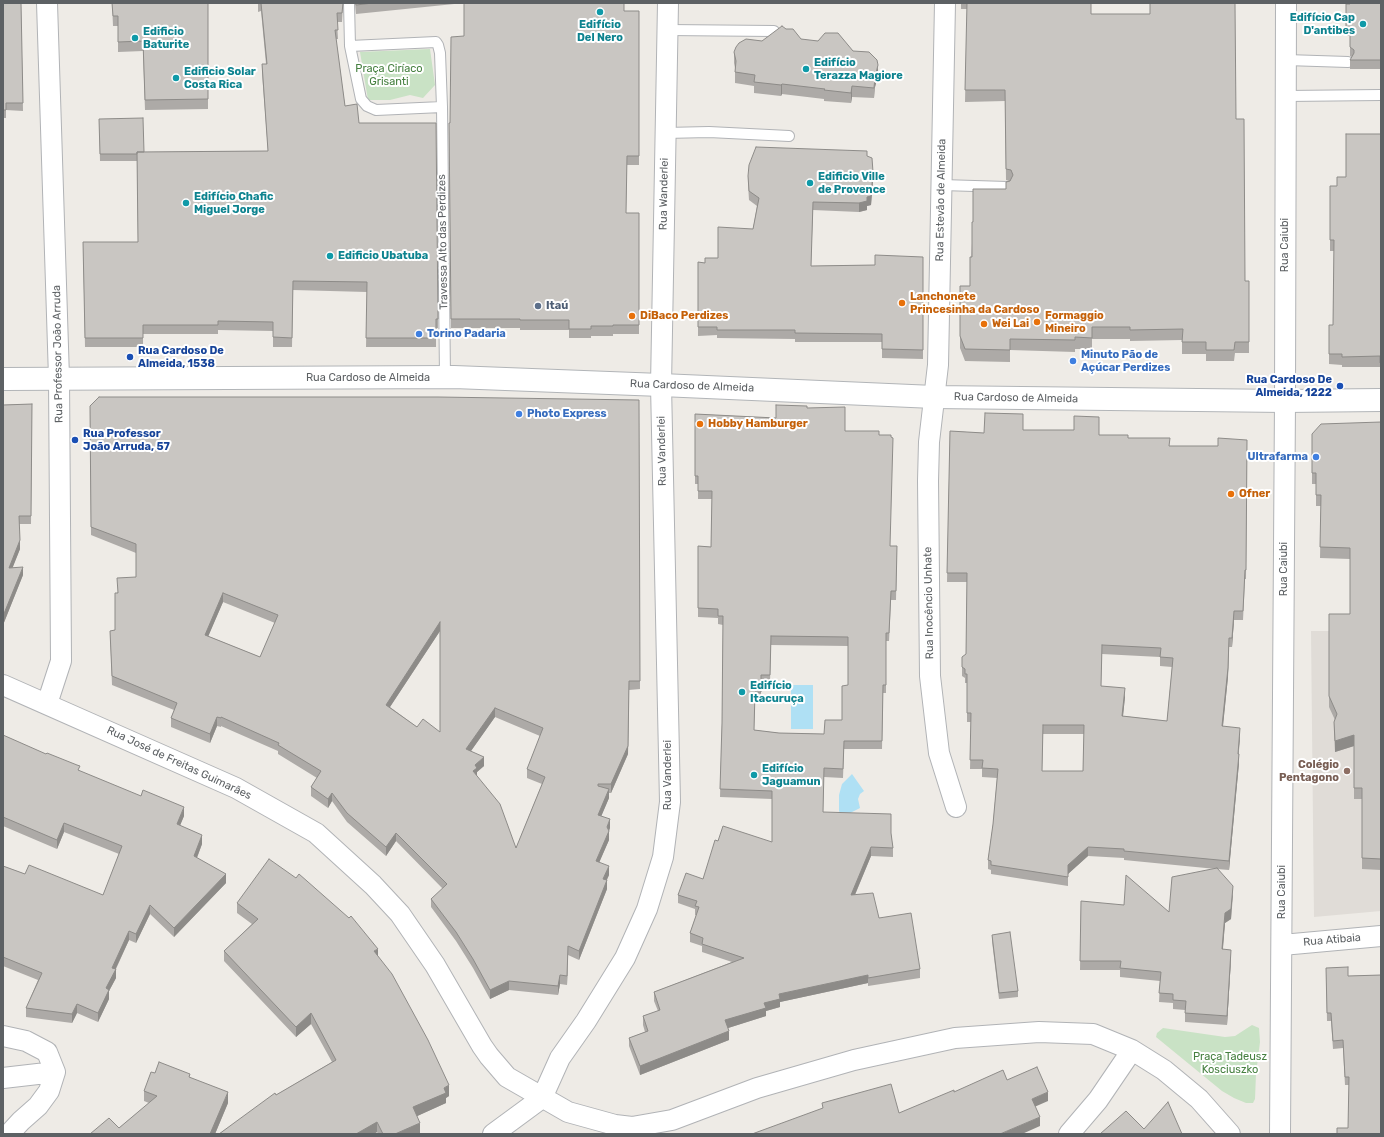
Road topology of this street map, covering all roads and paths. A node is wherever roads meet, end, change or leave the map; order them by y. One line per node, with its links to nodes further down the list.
1 (47, 3): 18 (street, Rua Professor João Arruda)
2 (348, 3): 8 (lane)
3 (668, 3): 6 (street, Rua Wanderlei)
4 (945, 3): 16 (street, Rua Estevão de Almeida)
5 (1286, 3): 9 (street, Rua Caiubi)
6 (667, 30): 7 (lane); 14 (street, Rua Wanderlei)
7 (774, 31)
8 (350, 46): 13 (lane); 13 (lane, Travessa Alto das Perdizes)
9 (1286, 60): 10 (lane); 12 (street, Rua Caiubi)
10 (1348, 62)
11 (1381, 95): 12 (lane)
12 (1286, 96): 24 (street, Rua Caiubi)
13 (442, 106): 19 (lane, Travessa Alto das Perdizes)
14 (665, 133): 15 (lane); 21 (street, Rua Wanderlei)
15 (789, 136)
16 (942, 185): 17 (lane); 22 (street, Rua Estevão de Almeida)
17 (1007, 187)
18 (59, 378): 19 (main road, Rua Cardoso de Almeida); 20 (main road, Rua Cardoso de Almeida); 26 (street, Rua Professor João Arruda)
19 (445, 378): 21 (main road, Rua Cardoso de Almeida)
20 (3, 379)
21 (661, 385): 22 (main road, Rua Cardoso de Almeida); 34 (street, Rua Vanderlei)
22 (934, 397): 24 (main road, Rua Cardoso de Almeida); 27 (street, Rua Inocêncio Unhate)
23 (1381, 400): 24 (main road, Rua Cardoso de Almeida)
24 (1285, 401): 29 (street, Rua Caiubi)
25 (3, 685): 26 (street, Rua José de Freitas Guimarães)
26 (47, 704): 34 (street, Rua José de Freitas Guimarães)
27 (956, 807)
28 (1381, 936): 29 (street, Rua Atibaia)
29 (1282, 945): 39 (street, Rua Caiubi)
30 (3, 1036): 32 (street)
31 (1132, 1050): 34 (street, Rua José de Freitas Guimarães); 37 (street); 38 (street, Rua José de Freitas Guimarães)
32 (55, 1072): 33 (street); 35 (street)
33 (3, 1078)
34 (542, 1098): 36 (street, Rua Vanderlei)
35 (9, 1134)
36 (493, 1134)
37 (1069, 1134)
38 (1230, 1134)
39 (1280, 1134)

